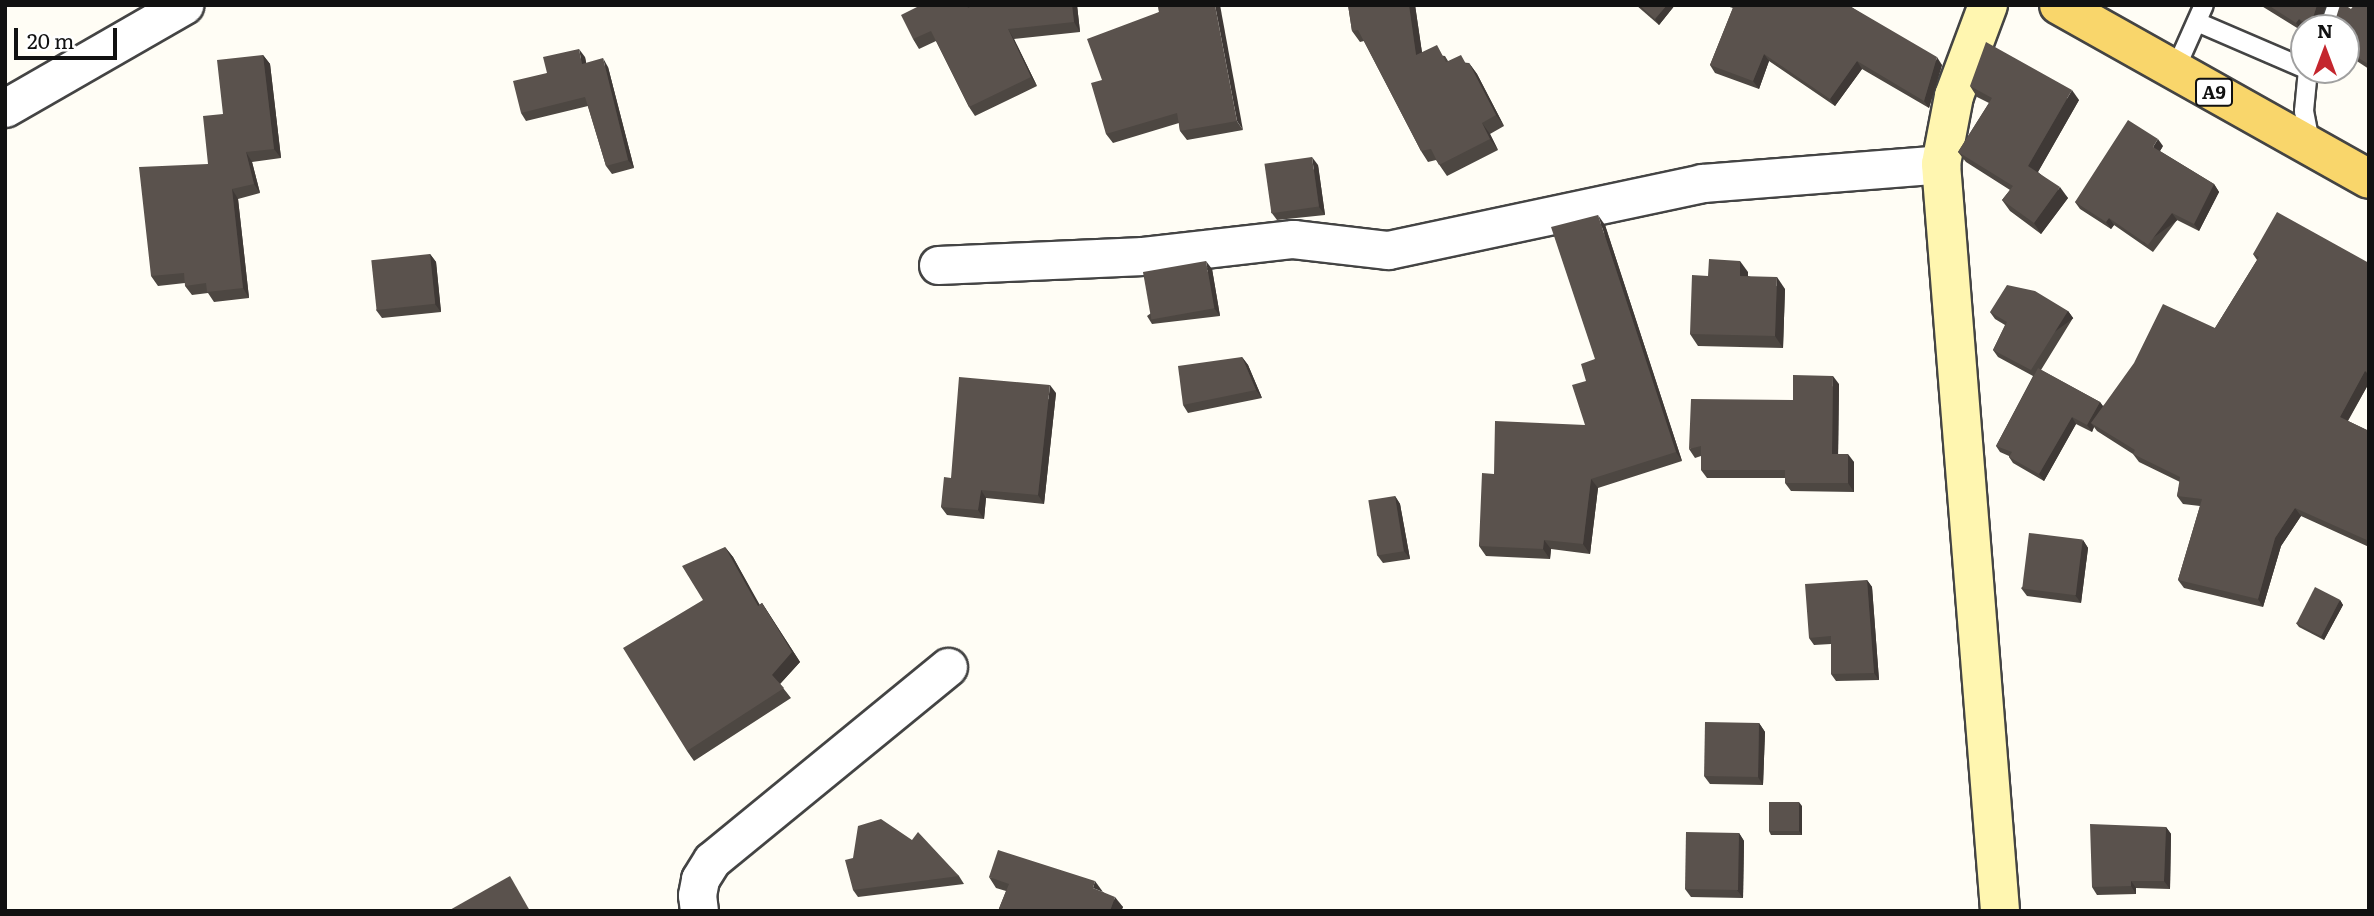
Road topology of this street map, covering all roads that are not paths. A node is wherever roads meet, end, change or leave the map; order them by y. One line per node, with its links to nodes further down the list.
1 (184, 5): 9 (street)
2 (1988, 5): 11 (street)
3 (2059, 5): 7 (main road, A9)
4 (2204, 5): 5 (lane)
5 (2197, 22): 6 (lane); 7 (lane)
6 (2290, 62)
7 (2175, 70): 10 (main road, A9)
8 (2305, 84): 10 (lane)
9 (5, 108)
10 (2312, 148): 12 (main road, A9)
11 (1941, 164): 13 (street); 16 (street)
12 (2369, 179)
13 (938, 265)
14 (948, 667): 15 (street)
15 (699, 911)
16 (2000, 911)

